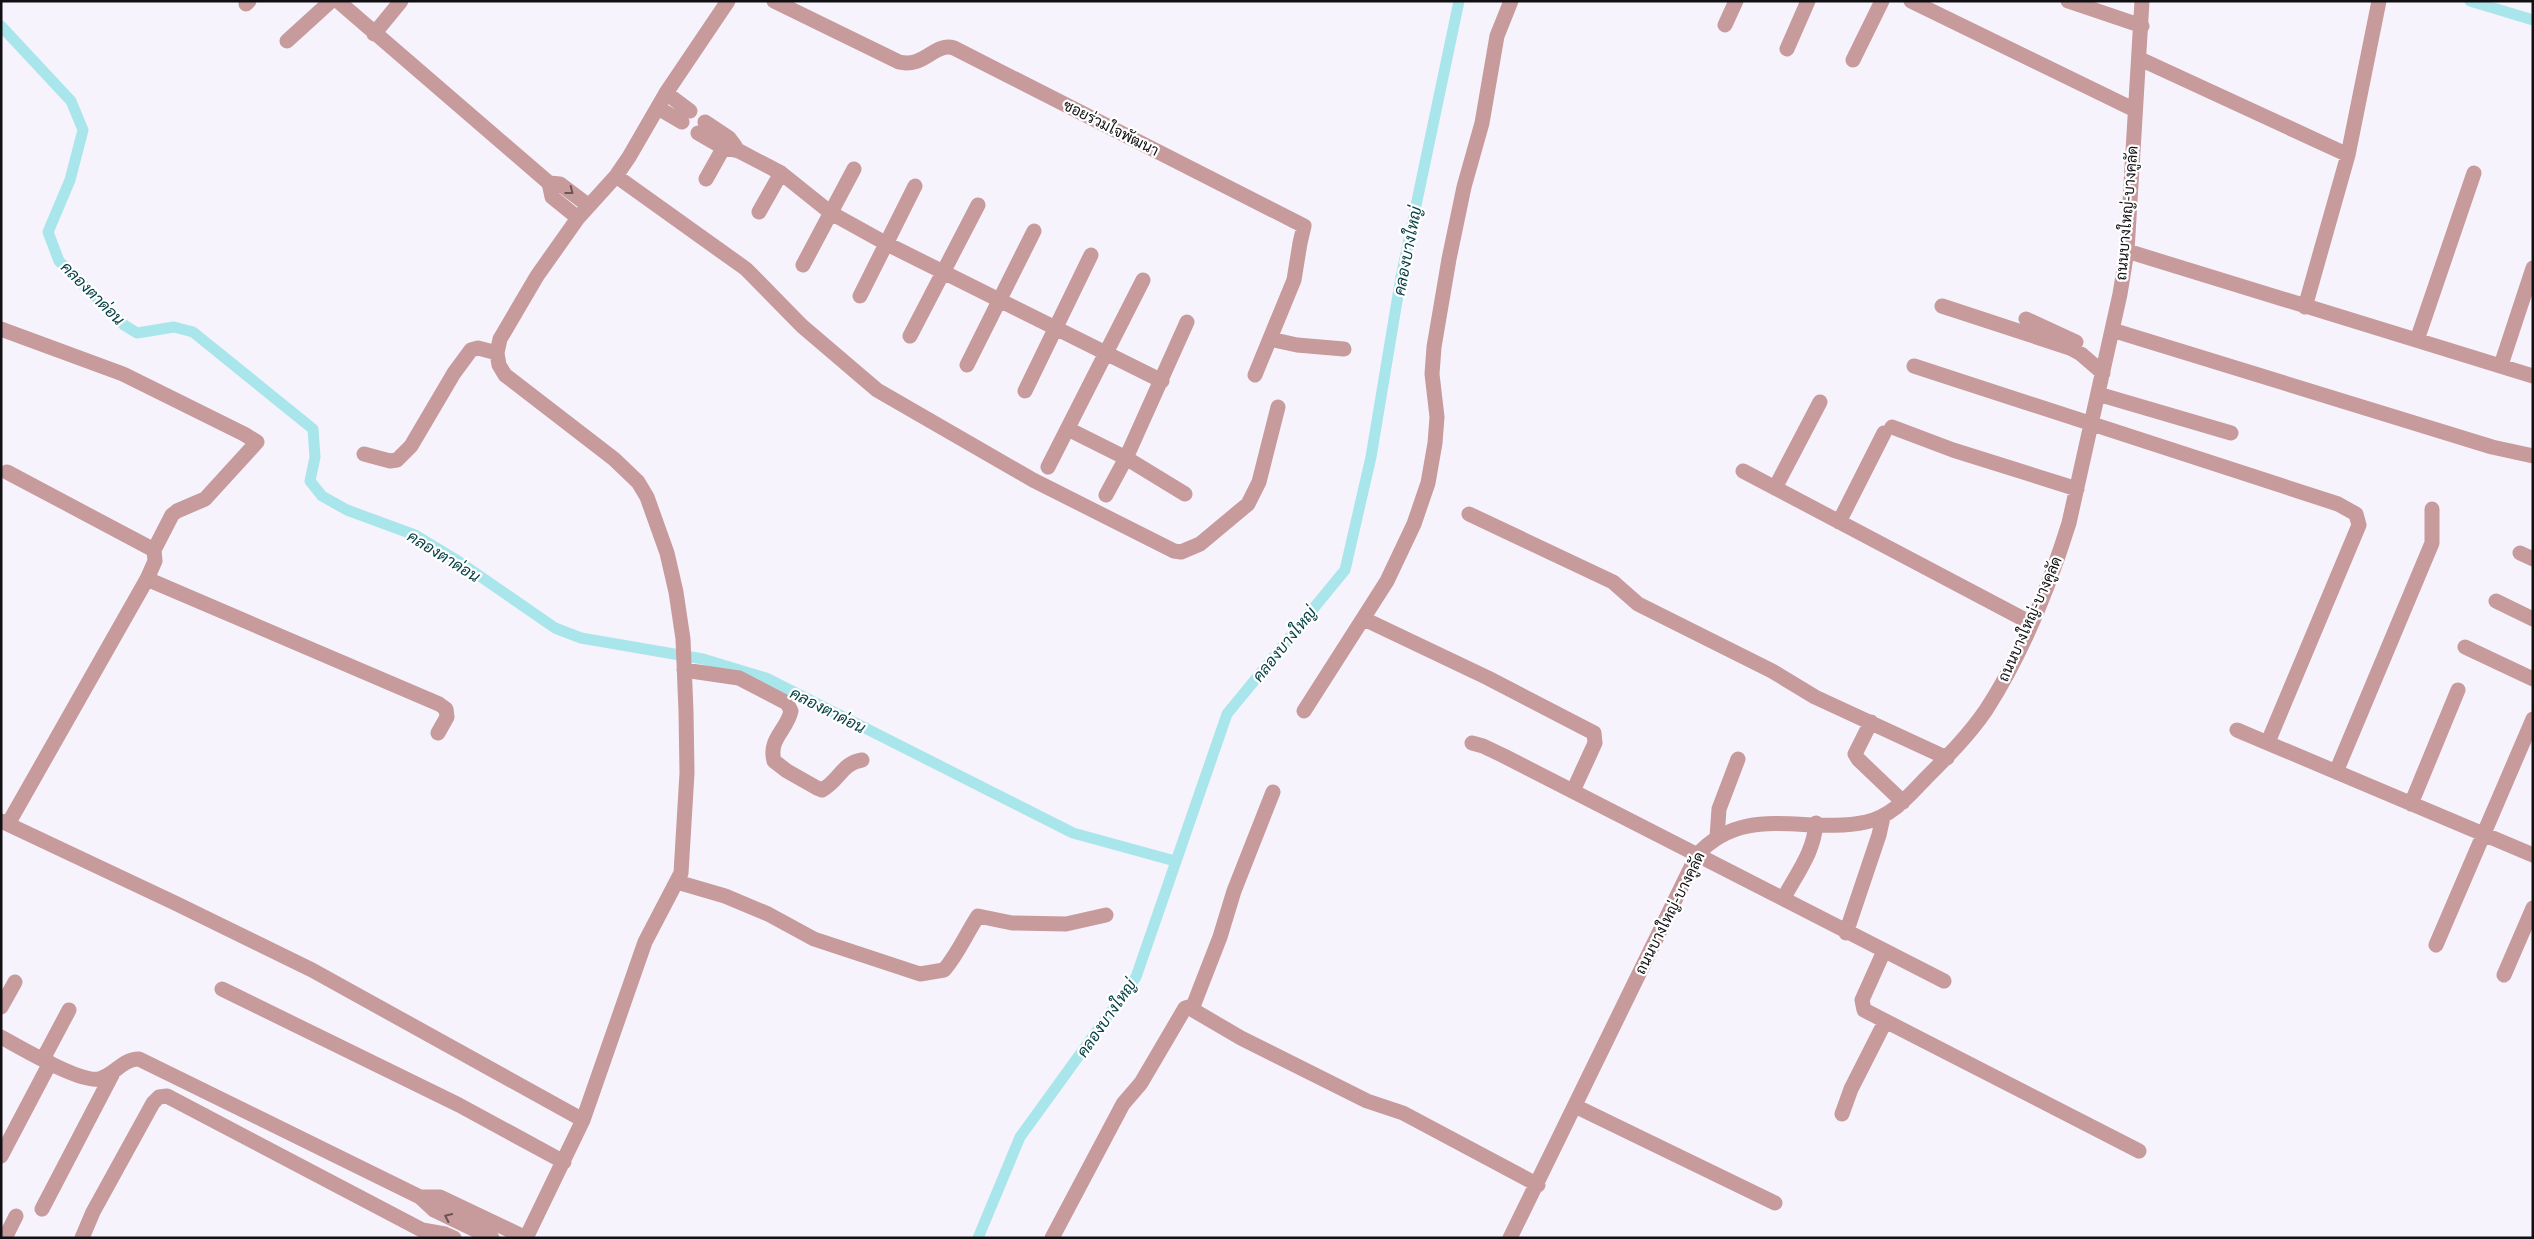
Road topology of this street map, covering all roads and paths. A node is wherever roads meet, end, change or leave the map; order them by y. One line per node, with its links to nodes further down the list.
1 (331, 1): 17 (street)
2 (338, 1): 16 (street)
3 (402, 1): 16 (street)
4 (728, 1): 21 (street)
5 (774, 1): 57 (street, ซอยร่วมใจพัฒนา)
6 (1511, 1): 93 (street)
7 (1736, 1): 14 (street)
8 (1808, 1): 18 (street)
9 (1882, 1): 20 (street)
10 (1911, 1): 23 (street)
11 (2068, 1): 15 (street)
12 (2142, 1): 15 (street, ถนนบางใหญ่-บางคูลัด)
13 (2379, 1): 26 (street)
14 (1725, 25)
15 (2142, 26): 19 (street, ถนนบางใหญ่-บางคูลัด)
16 (374, 34): 32 (street)
17 (287, 41)
18 (1787, 48)
19 (2140, 58): 23 (street, ถนนบางใหญ่-บางคูลัด); 26 (street)
20 (1853, 60)
21 (666, 93): 22 (street); 22 (street)
22 (658, 108): 30 (street)
23 (2135, 110): 41 (street, ถนนบางใหญ่-บางคูลัด)
24 (702, 128): 25 (street)
25 (731, 146): 29 (street); 31 (street)
26 (2348, 155): 50 (street)
27 (854, 169): 37 (street)
28 (2474, 172): 58 (street)
29 (781, 173): 36 (street); 37 (street)
30 (616, 176): 35 (street); 73 (street)
31 (706, 179)
32 (549, 183): 35 (street, one-way to 35); 38 (street)
33 (915, 186): 40 (street)
34 (978, 205): 45 (street)
35 (589, 206): 38 (street)
36 (759, 212)
37 (832, 213): 40 (street); 43 (street)
38 (578, 218): 60 (street)
39 (1034, 231): 48 (street)
40 (887, 244): 45 (street); 47 (street)
41 (2127, 251): 50 (street); 55 (street, ถนนบางใหญ่-บางคูลัด)
42 (1091, 255): 53 (street)
43 (803, 266)
44 (2533, 268): 64 (street)
45 (943, 272): 48 (street); 56 (street)
46 (1143, 280): 61 (street)
47 (860, 296)
48 (1000, 301): 53 (street); 63 (street)
49 (1942, 306): 62 (street)
50 (2305, 307): 58 (street)
51 (2026, 319): 62 (street)
52 (1188, 322): 69 (street)
53 (1057, 328): 61 (street); 70 (street)
54 (1, 329): 90 (street)
55 (2112, 330): 66 (street, ถนนบางใหญ่-บางคูลัด); 78 (street)
56 (910, 336)
57 (1270, 339): 59 (street); 67 (street, ซอยร่วมใจพัฒนา)
58 (2417, 340): 64 (street)
59 (1344, 349)
60 (498, 353): 77 (street); 97 (street)
61 (1107, 353): 69 (street); 75 (street)
62 (2089, 361): 66 (street)
63 (967, 365)
64 (2501, 365): 68 (street)
65 (1914, 366): 74 (street)
66 (2102, 373): 71 (street, ถนนบางใหญ่-บางคูลัด)
67 (1255, 375)
68 (2533, 376)
69 (1162, 381): 79 (street)
70 (1026, 391)
71 (2098, 394): 74 (street, ถนนบางใหญ่-บางคูลัด); 76 (street)
72 (1820, 402): 83 (street)
73 (1278, 407)
74 (2092, 424): 84 (street, ถนนบางใหญ่-บางคูลัด); 105 (street)
75 (1068, 429): 79 (street); 80 (street)
76 (2231, 432)
77 (364, 454)
78 (2533, 456)
79 (1126, 458): 85 (street); 86 (street)
80 (1048, 467)
81 (1743, 471): 83 (street)
82 (7, 472): 90 (street)
83 (1775, 488): 89 (street)
84 (2077, 489): 89 (street); 95 (street, ถนนบางใหญ่-บางคูลัด)
85 (1185, 494)
86 (1106, 495)
87 (2432, 509): 110 (street)
88 (1469, 514): 102 (street)
89 (1839, 522): 95 (street)
90 (154, 550): 91 (street)
91 (147, 579): 104 (street); 116 (street)
92 (2496, 601): 94 (street)
93 (1364, 619): 100 (street); 111 (street)
94 (2533, 619)
95 (2031, 623): 107 (street, ถนนบางใหญ่-บางคูลัด)
96 (2465, 647): 98 (street)
97 (684, 667): 109 (street); 122 (street)
98 (2533, 679)
99 (2458, 690): 114 (street)
100 (1304, 711)
101 (2533, 719): 118 (street)
102 (1871, 722): 107 (street); 113 (street)
103 (2236, 730): 105 (street)
104 (438, 734)
105 (2268, 742): 110 (street)
106 (1472, 743): 111 (street)
107 (1947, 758): 113 (street, ถนนบางใหญ่-บางคูลัด)
108 (1738, 759): 119 (street)
109 (862, 760)
110 (2336, 772): 114 (street)
111 (1573, 791): 120 (street)
112 (1273, 792): 134 (street)
113 (1903, 802): 115 (street, ถนนบางใหญ่-บางคูลัด)
114 (2411, 804): 118 (street)
115 (1883, 817): 117 (street, ถนนบางใหญ่-บางคูลัด); 126 (street)
116 (5, 823): 142 (street)
117 (1816, 823): 119 (street, ถนนบางใหญ่-บางคูลัด); 123 (street)
118 (2485, 835): 121 (street); 127 (street)
119 (1717, 836): 120 (street, ถนนบางใหญ่-บางคูลัด)
120 (1697, 855): 126 (street); 140 (street, ถนนบางใหญ่-บางคูลัด)
121 (2533, 855)
122 (677, 882): 125 (street); 142 (street)
123 (1787, 892)
124 (2533, 908): 129 (street)
125 (1106, 915)
126 (1846, 933): 128 (street)
127 (2436, 945)
128 (1884, 951): 130 (street); 136 (street)
129 (2504, 975)
130 (1944, 981)
131 (15, 982): 133 (street)
132 (222, 989): 145 (street)
133 (1, 1007)
134 (1192, 1009): 146 (street); 157 (street)
135 (69, 1010): 138 (street)
136 (1886, 1022): 141 (street); 143 (street)
137 (1, 1037): 138 (street)
138 (46, 1061): 139 (street); 144 (street)
139 (114, 1071): 147 (street); 149 (street)
140 (1576, 1106): 146 (street, ถนนบางใหญ่-บางคูลัด); 148 (street)
141 (1842, 1114)
142 (583, 1120): 145 (street)
143 (2139, 1151)
144 (1, 1156)
145 (564, 1162): 156 (street)
146 (1538, 1185): 158 (street, ถนนบางใหญ่-บางคูลัด)
147 (420, 1197): 155 (street, one-way to 147); 156 (street)
148 (1775, 1203)
149 (42, 1209)
150 (16, 1216): 152 (street)
151 (426, 1234): 153 (street); 154 (street)
152 (5, 1238)
153 (82, 1238)
154 (454, 1238)
155 (492, 1238)
156 (526, 1238)
157 (1052, 1238)
158 (1510, 1238)

